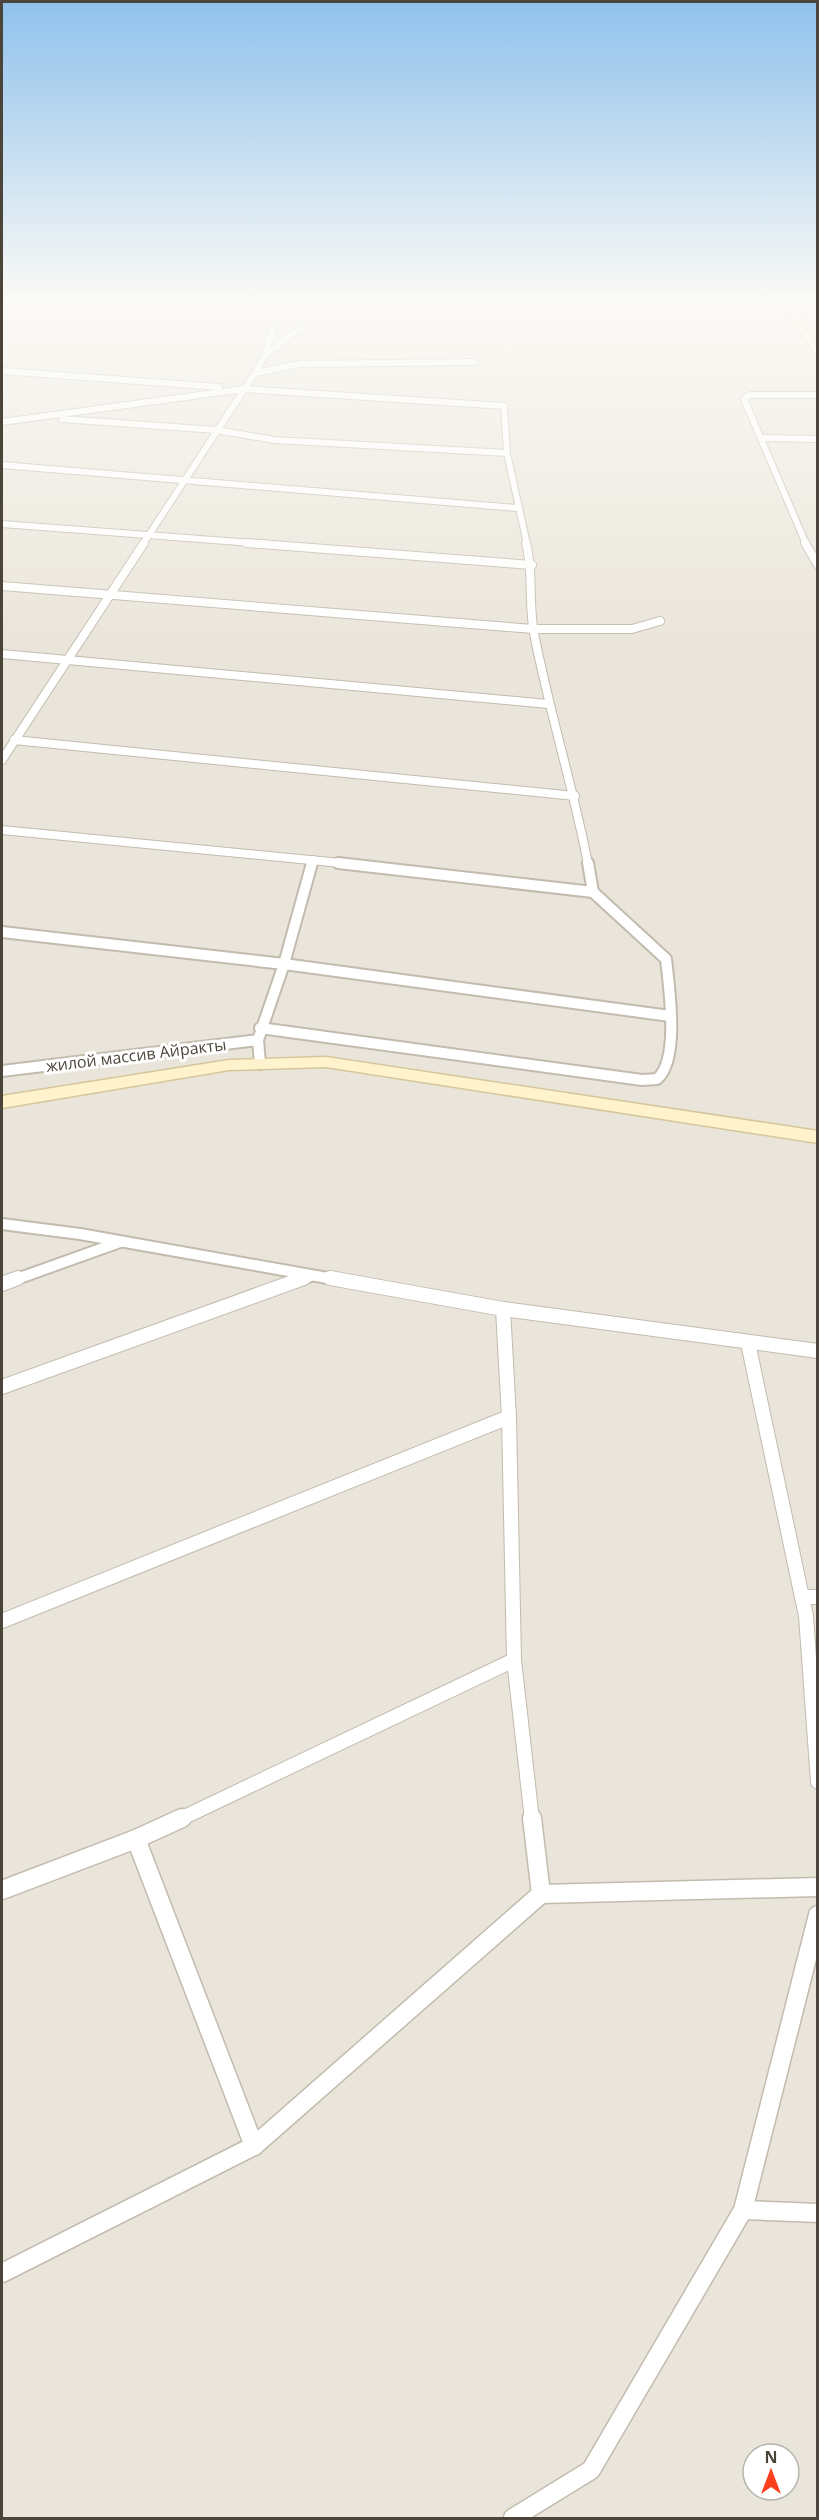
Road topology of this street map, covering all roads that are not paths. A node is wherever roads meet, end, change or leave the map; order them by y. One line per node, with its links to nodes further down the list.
1 (57, 415): 5 (street)
2 (227, 415): 7 (street)
3 (505, 415): 10 (street)
4 (752, 415): 8 (street)
5 (40, 417): 6 (street); 7 (street)
6 (2, 422)
7 (216, 430): 10 (street); 12 (street)
8 (762, 438): 9 (street); 17 (street)
9 (818, 439)
10 (507, 453): 13 (street)
11 (2, 465): 12 (street)
12 (184, 479): 13 (street); 15 (street)
13 (517, 508): 16 (street)
14 (2, 524): 15 (street)
15 (150, 536): 16 (street); 19 (street)
16 (532, 565): 21 (street)
17 (816, 565)
18 (2, 586): 19 (street)
19 (107, 595): 21 (street); 23 (street)
20 (660, 621): 21 (street)
21 (533, 629): 24 (street)
22 (2, 654): 23 (street)
23 (66, 659): 24 (street); 25 (street)
24 (548, 704): 27 (street)
25 (14, 740): 26 (street); 27 (street)
26 (2, 760)
27 (574, 796): 30 (street)
28 (2, 830): 29 (street)
29 (313, 860): 30 (street); 32 (street)
30 (593, 892): 33 (street)
31 (2, 932): 32 (street)
32 (284, 964): 33 (street); 34 (street)
33 (670, 1016): 34 (street, жилой массив Айракты)
34 (259, 1034): 35 (street); 36 (street, жилой массив Айракты)
35 (260, 1064): 37 (main road); 38 (main road)
36 (2, 1071)
37 (2, 1102)
38 (818, 1137)
39 (2, 1224): 40 (street)
40 (122, 1242): 41 (street); 42 (street)
41 (314, 1275): 43 (street); 46 (street)
42 (2, 1284)
43 (503, 1309): 44 (street); 47 (street)
44 (748, 1343): 45 (street); 48 (street)
45 (818, 1351)
46 (2, 1387)
47 (509, 1417): 50 (street); 51 (street)
48 (802, 1597): 49 (street); 52 (street)
49 (818, 1597)
50 (2, 1621)
51 (514, 1660): 53 (street); 56 (street)
52 (818, 1782)
53 (136, 1839): 55 (street); 58 (street)
54 (818, 1887): 56 (street)
55 (2, 1890)
56 (541, 1894): 58 (street)
57 (818, 1915): 59 (street)
58 (254, 2146): 61 (street)
59 (743, 2210): 60 (street); 62 (street)
60 (818, 2213)
61 (2, 2273)
62 (513, 2518)

